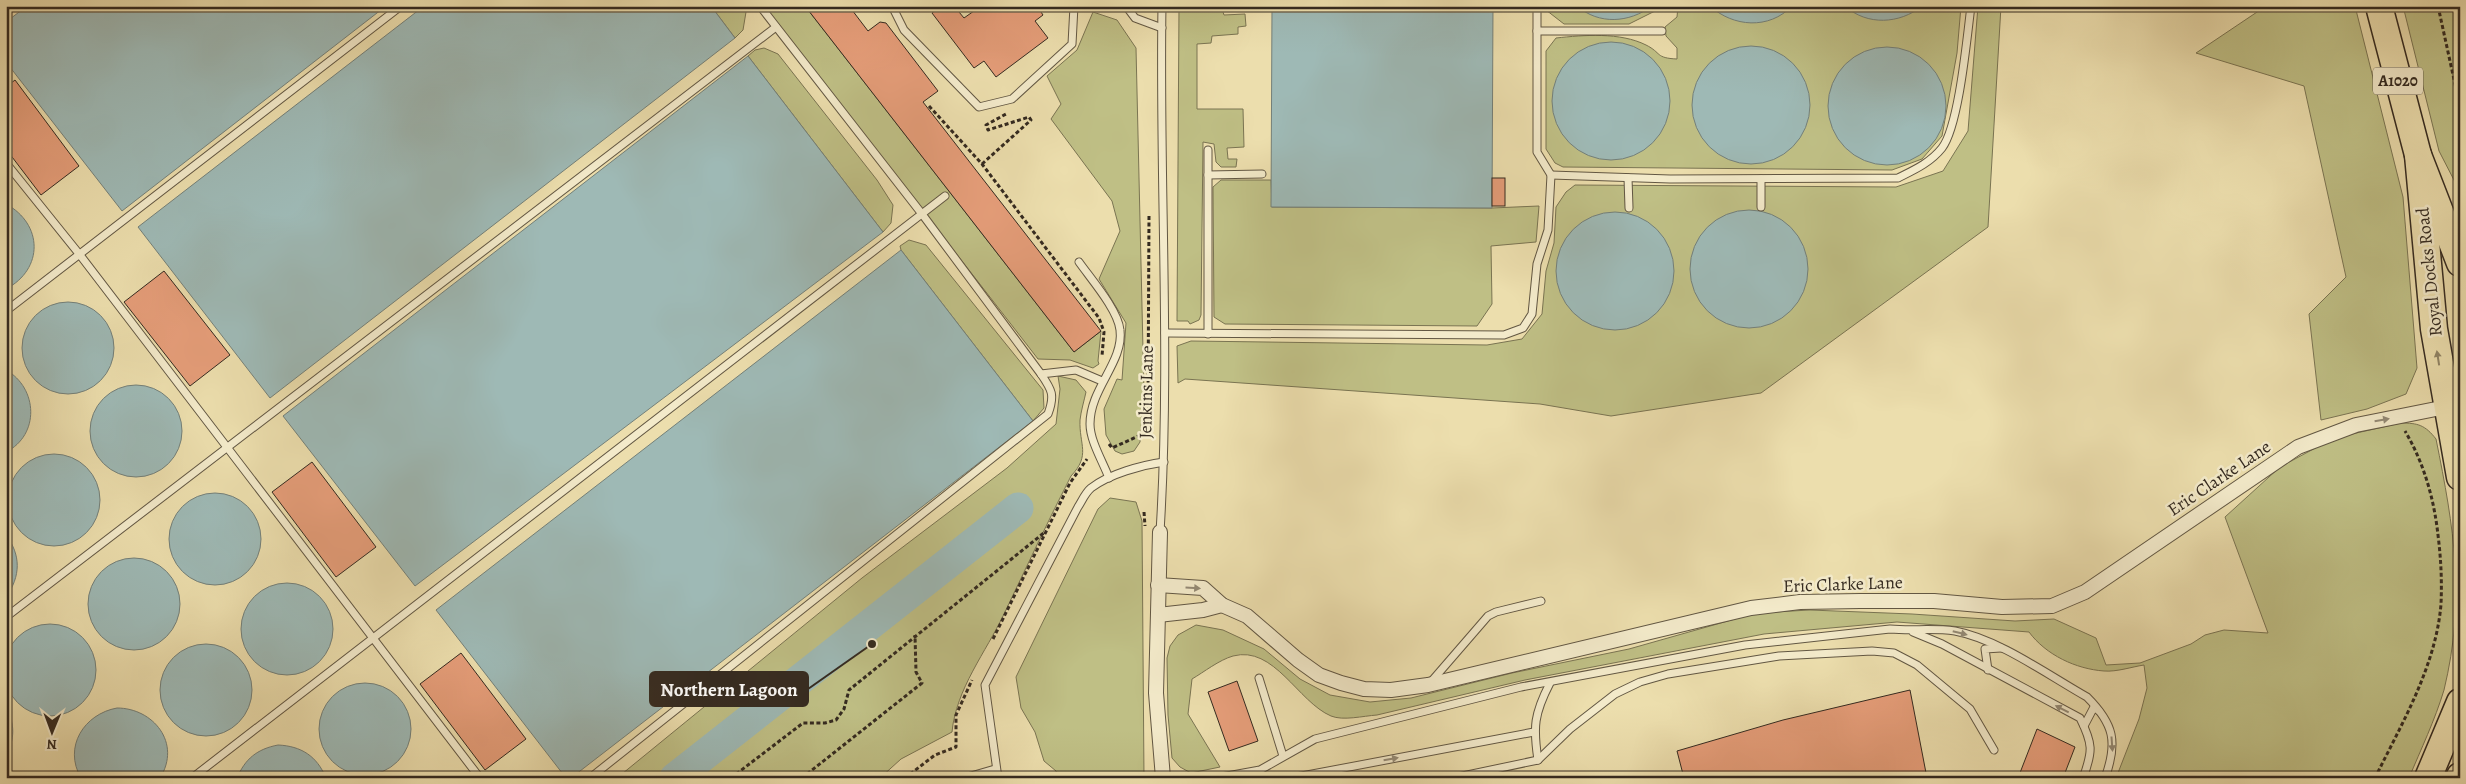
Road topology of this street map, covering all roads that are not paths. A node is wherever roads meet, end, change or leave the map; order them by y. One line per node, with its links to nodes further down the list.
1 (401, 6): 26 (lane)
2 (760, 6): 10 (lane)
3 (892, 6): 4 (lane)
4 (1074, 6)
5 (1126, 6): 11 (lane)
6 (1162, 6): 11 (lane, Jenkins Lane)
7 (1537, 6): 12 (lane)
8 (1971, 6): 21 (lane)
9 (2379, 6): 15 (highway, Royal Docks Road / A1020)
10 (776, 27): 25 (lane); 35 (lane)
11 (1162, 28): 30 (lane, Jenkins Lane)
12 (1537, 31): 13 (lane); 19 (lane)
13 (1662, 31)
14 (1208, 150): 18 (lane)
15 (2418, 155): 28 (highway, Royal Docks Road / A1020); 34 (highway, Royal Docks Road / A1020, one-way to 15)
16 (6, 163): 26 (lane)
17 (1262, 174): 18 (lane)
18 (1208, 175): 31 (lane)
19 (1551, 175): 20 (lane); 31 (lane)
20 (1628, 178): 21 (lane); 24 (lane)
21 (1761, 179): 23 (lane)
22 (946, 196): 25 (lane)
23 (1761, 207)
24 (1629, 208)
25 (922, 214): 32 (lane); 46 (lane)
26 (80, 254): 29 (lane); 35 (lane)
27 (1079, 262): 33 (lane)
28 (2460, 263)
29 (6, 311)
30 (1165, 333): 31 (lane); 36 (lane, Jenkins Lane)
31 (1208, 334)
32 (1041, 374): 33 (lane); 62 (lane)
33 (1102, 381): 38 (lane)
34 (2446, 407): 37 (highway, Royal Docks Road / A1020); 51 (street, Eric Clarke Lane, one-way to 34)
35 (228, 448): 44 (lane); 46 (lane)
36 (1164, 462): 38 (lane); 39 (lane, Jenkins Lane)
37 (2460, 477)
38 (1109, 478): 59 (lane)
39 (1153, 532): 40 (street, Jenkins Lane)
40 (1158, 585): 42 (street, Eric Clarke Lane, one-way to 42); 43 (street, Jenkins Lane)
41 (1541, 601): 51 (lane)
42 (1222, 605): 43 (street); 51 (street, Eric Clarke Lane)
43 (1158, 615): 65 (street, Jenkins Lane)
44 (6, 617)
45 (1912, 631): 47 (lane, one-way to 47); 48 (lane); 50 (lane)
46 (373, 637): 60 (lane); 61 (lane)
47 (2001, 648): 48 (lane); 53 (lane)
48 (1988, 670): 54 (lane, one-way to 48)
49 (1259, 678): 57 (lane)
50 (1550, 683): 55 (lane); 57 (lane)
51 (1428, 685)
52 (2460, 702): 71 (highway)
53 (2102, 714): 54 (lane); 70 (lane, one-way to 70)
54 (2084, 726): 69 (lane)
55 (1534, 732): 58 (lane); 67 (lane, one-way to 55)
56 (1994, 750): 58 (lane)
57 (1283, 756): 66 (lane)
58 (1538, 760): 68 (lane)
59 (995, 769): 63 (lane); 64 (lane)
60 (192, 778)
61 (480, 778)
62 (590, 778)
63 (964, 778)
64 (998, 778)
65 (1163, 778)
66 (1216, 778)
67 (1291, 778)
68 (1453, 778)
69 (2083, 778)
70 (2105, 778)
71 (2428, 778)

